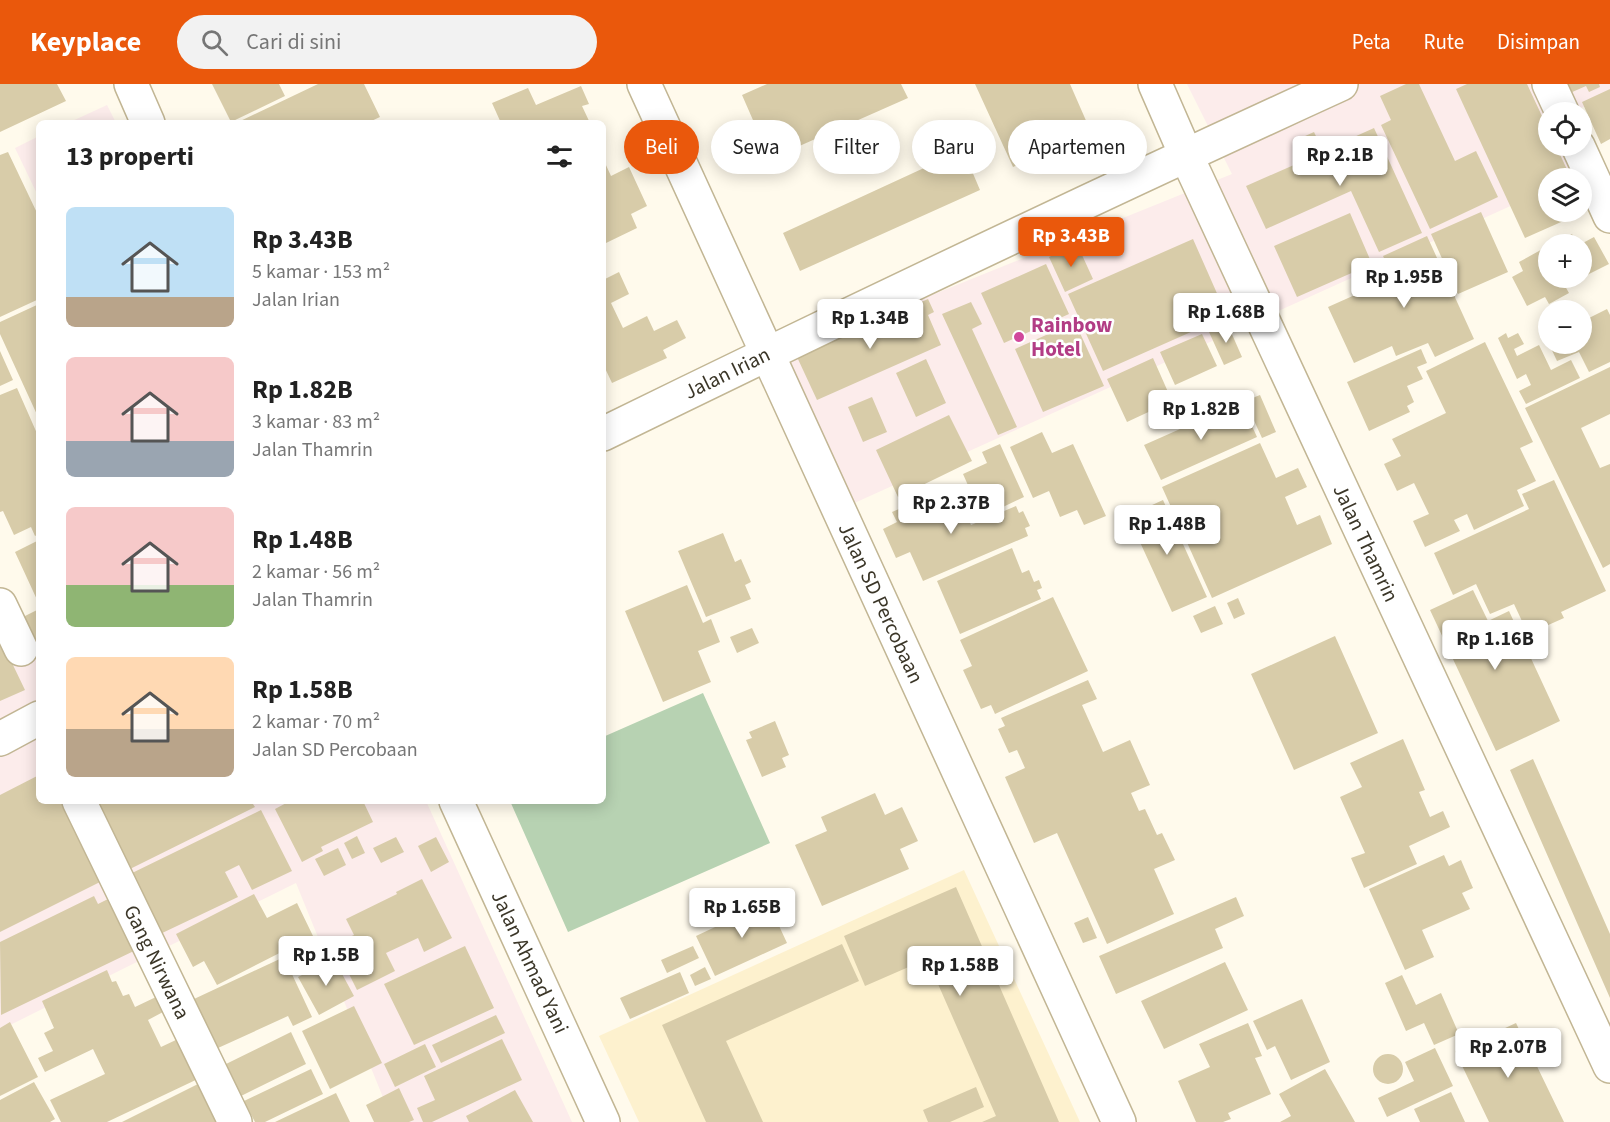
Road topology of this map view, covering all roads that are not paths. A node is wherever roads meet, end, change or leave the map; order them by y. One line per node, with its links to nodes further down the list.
1 (131, 84): 7 (street)
2 (644, 84): 11 (street, Jalan SD Percobaan)
3 (1155, 84): 8 (street, Jalan Thamrin)
4 (1341, 84): 8 (street, Jalan Irian)
5 (1549, 84): 6 (street)
6 (1557, 102)
7 (147, 120)
8 (1186, 155): 11 (street, Jalan Irian); 19 (street, Jalan Thamrin)
9 (1583, 156): 10 (street)
10 (1610, 216)
11 (766, 354): 12 (street, Jalan Irian); 22 (street, Jalan SD Percobaan)
12 (606, 433)
13 (0, 605): 14 (street)
14 (21, 649)
15 (36, 721): 16 (street)
16 (0, 739)
17 (80, 804): 20 (street, Gang Nirwana)
18 (457, 804): 21 (street, Jalan Ahmad Yani)
19 (1610, 1066)
20 (234, 1122)
21 (603, 1122)
22 (1119, 1122)

